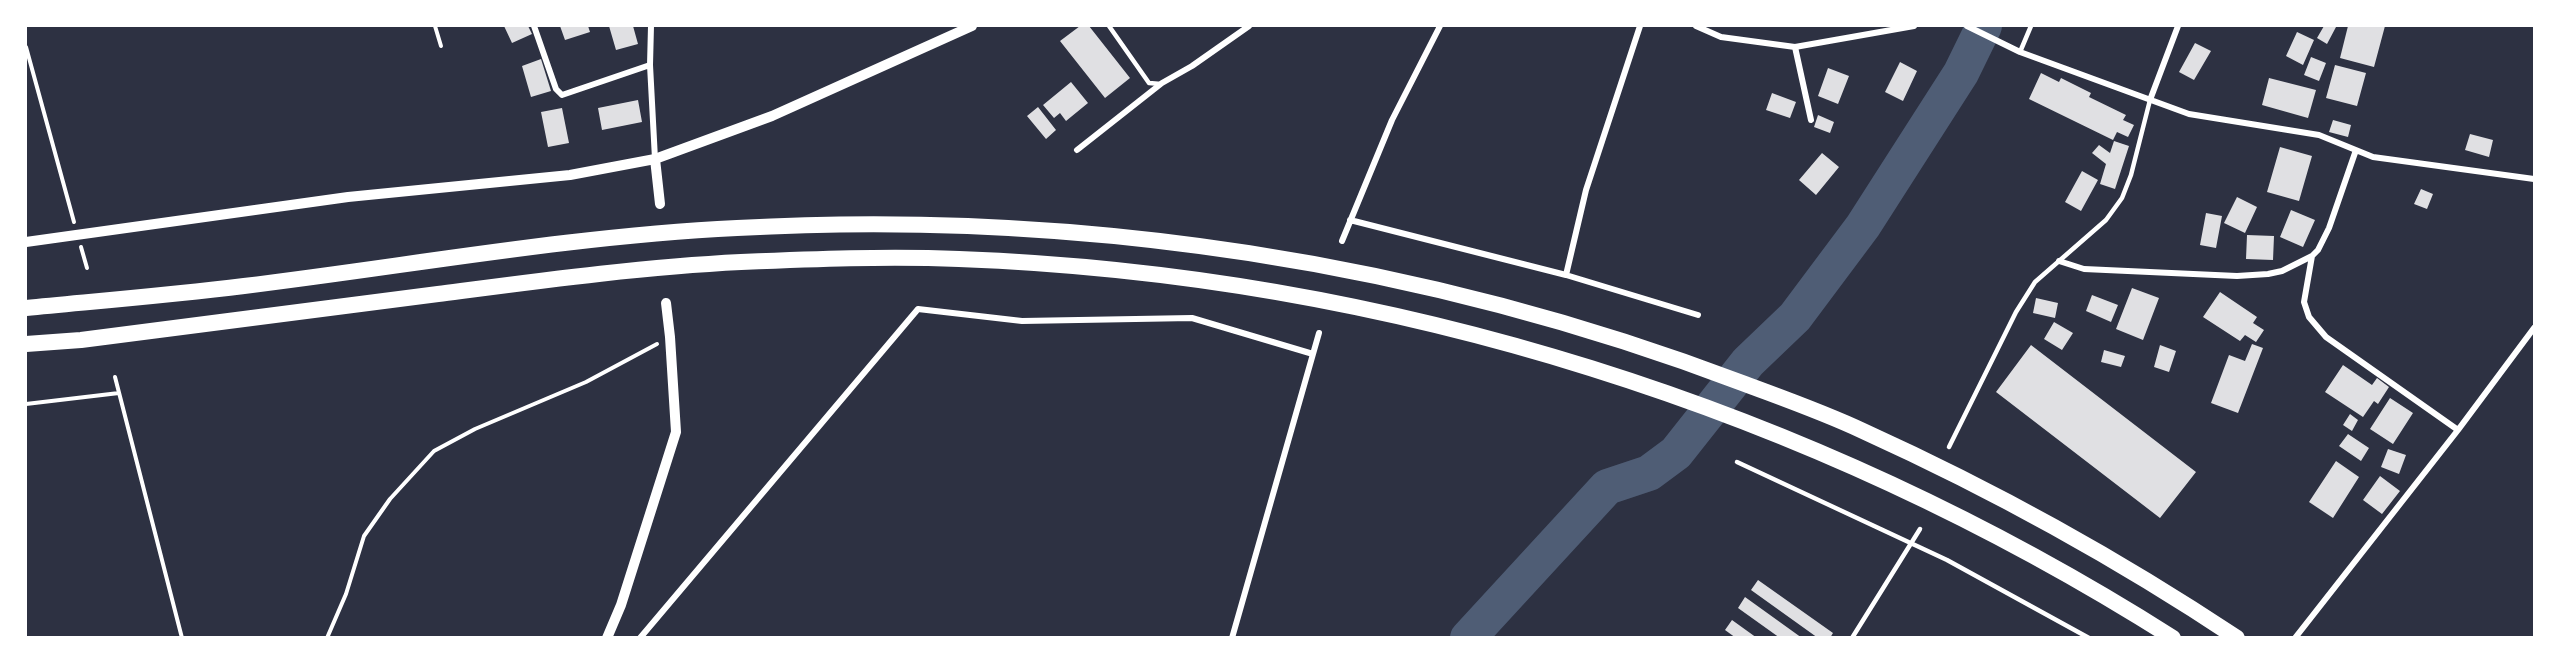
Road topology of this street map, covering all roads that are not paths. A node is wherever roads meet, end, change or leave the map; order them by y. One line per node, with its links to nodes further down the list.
1 (534, 26): 15 (street)
2 (651, 26): 15 (street)
3 (972, 26): 21 (street)
4 (1109, 26): 16 (lane)
5 (1249, 26): 16 (street)
6 (1440, 26): 24 (street)
7 (1640, 26): 29 (street)
8 (1696, 26): 13 (street)
9 (1914, 26): 13 (street)
10 (2031, 26): 14 (lane)
11 (2178, 26): 17 (street)
12 (1970, 27): 14 (street)
13 (1795, 47): 18 (street)
14 (2020, 52): 17 (street)
15 (650, 65): 21 (street)
16 (1162, 83): 19 (street)
17 (2150, 100): 20 (street); 28 (lane)
18 (1811, 120)
19 (1077, 150)
20 (2356, 150): 22 (street); 27 (street)
21 (656, 159): 23 (street); 26 (street)
22 (2535, 179)
23 (660, 204)
24 (1350, 220): 25 (street); 29 (street)
25 (1342, 241)
26 (26, 242)
27 (2312, 256): 28 (street); 37 (street)
28 (2058, 261): 38 (lane)
29 (1566, 275): 32 (street)
30 (666, 303): 42 (street)
31 (26, 308): 48 (highway)
32 (1698, 315)
33 (2535, 328): 37 (street)
34 (1319, 333): 36 (street)
35 (26, 344): 47 (highway)
36 (1313, 354): 43 (street); 44 (street)
37 (2458, 430): 49 (street)
38 (1949, 447)
39 (1737, 462): 41 (lane)
40 (1920, 529): 41 (lane)
41 (1913, 544): 45 (lane); 46 (lane)
42 (607, 638)
43 (640, 638)
44 (1232, 638)
45 (1852, 638)
46 (2089, 638)
47 (2173, 638)
48 (2237, 638)
49 (2295, 638)

